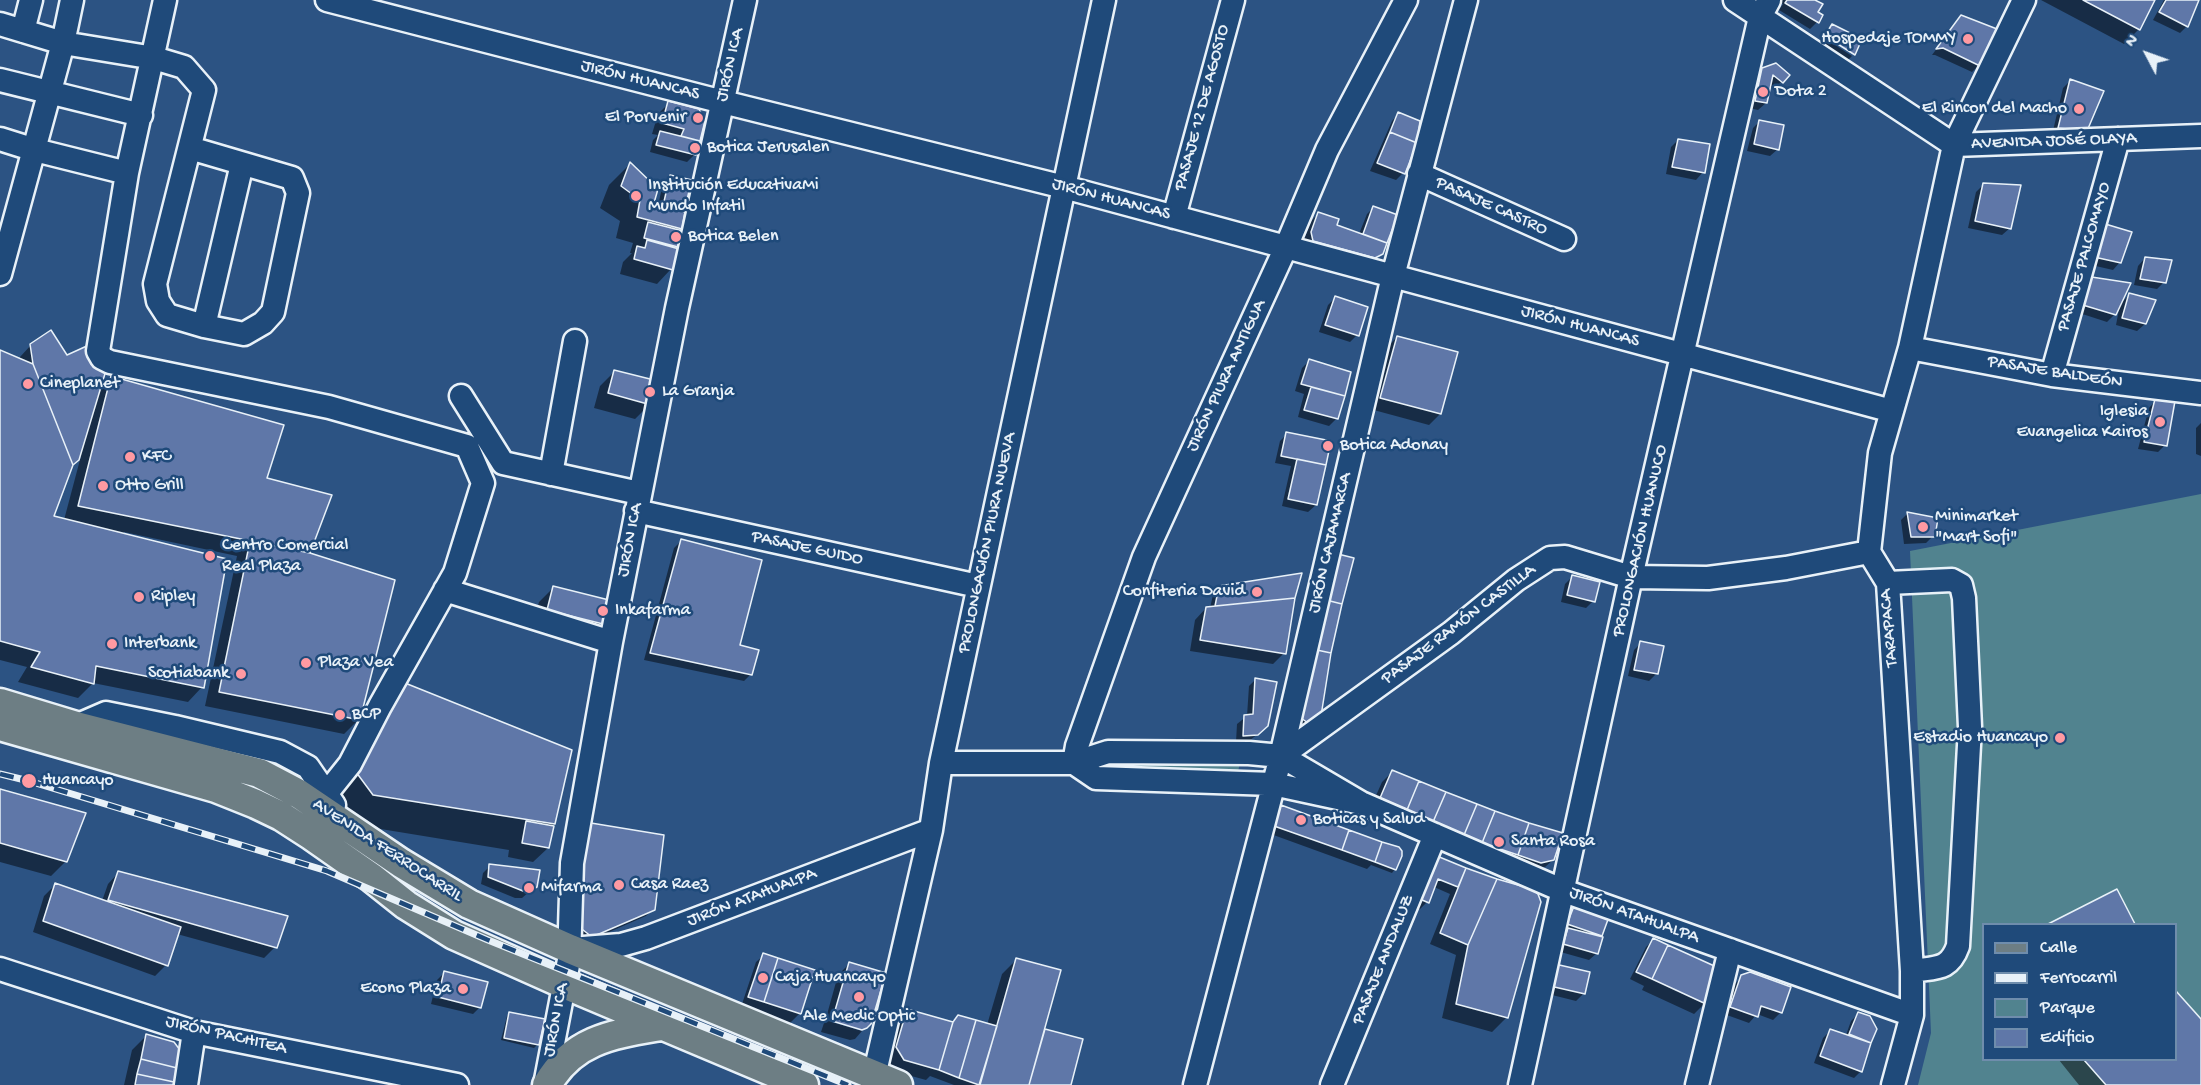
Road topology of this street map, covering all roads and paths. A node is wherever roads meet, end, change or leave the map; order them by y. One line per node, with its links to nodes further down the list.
1 (31, 0): 14 (street)
2 (72, 0): 15 (street)
3 (165, 0): 16 (street)
4 (327, 0): 19 (street, JIRÓN HUANCAS)
5 (746, 0): 19 (street, JIRÓN ICA)
6 (1104, 0): 30 (street, PROLONGACIÓN PIURA NUEVA)
7 (1233, 0): 32 (street, PASAJE 12 DE AGOSTO)
8 (1407, 0): 34 (street, JIRÓN PIURA ANTIGUA)
9 (1466, 0): 29 (street, JIRÓN CAJAMARCA)
10 (1736, 0): 12 (street, AVENIDA JOSÉ OLAYA)
11 (2019, 2): 24 (street)
12 (1765, 8): 24 (street, AVENIDA JOSÉ OLAYA); 41 (street, PROLONGACIÓN HUANUCO)
13 (0, 24): 14 (street)
14 (23, 31): 15 (street)
15 (63, 43): 16 (street); 18 (street)
16 (154, 58): 20 (street); 25 (street)
17 (0, 80): 18 (street)
18 (49, 93): 20 (street); 26 (street)
19 (723, 102): 30 (street, JIRÓN HUANCAS); 47 (street, JIRÓN ICA)
20 (141, 115): 28 (street)
21 (2201, 136): 23 (street, AVENIDA JOSÉ OLAYA)
22 (0, 139): 26 (street)
23 (2118, 139): 24 (street, AVENIDA JOSÉ OLAYA); 42 (street, PASAJE PALCOMAYO)
24 (1954, 146): 40 (street)
25 (190, 148): 27 (street); 38 (street)
26 (35, 150): 28 (street); 31 (street)
27 (242, 164): 38 (street); 38 (street)
28 (127, 173): 52 (street)
29 (1419, 174): 33 (street, PASAJE CASTRO); 37 (street, JIRÓN CAJAMARCA)
30 (1064, 187): 32 (street, JIRÓN HUANCAS); 51 (street, PROLONGACIÓN PIURA NUEVA)
31 (10, 199): 35 (street)
32 (1174, 217): 34 (street, JIRÓN HUANCAS)
33 (1564, 239)
34 (1286, 247): 37 (street, JIRÓN HUANCAS); 58 (street, JIRÓN PIURA ANTIGUA)
35 (3, 249): 36 (street)
36 (0, 274)
37 (1393, 276): 41 (street, JIRÓN HUANCAS); 56 (street, JIRÓN CAJAMARCA)
38 (204, 326)
39 (575, 341): 46 (street)
40 (1910, 348): 42 (street, PASAJE BALDEÓN); 45 (street)
41 (1684, 355): 45 (street, JIRÓN HUANCAS); 49 (street, PROLONGACIÓN HUANUCO)
42 (2052, 375): 43 (street, PASAJE BALDEÓN)
43 (2201, 393)
44 (461, 396): 46 (street, PASAJE GUIDO)
45 (1892, 411): 48 (street)
46 (551, 474): 47 (street, PASAJE GUIDO)
47 (638, 502): 51 (street, PASAJE GUIDO); 53 (street, JIRÓN ICA)
48 (1869, 552): 49 (street, PASAJE RAMÓN CASTILLA); 50 (street, TARAPACA)
49 (1632, 577): 56 (street, PASAJE RAMÓN CASTILLA); 65 (street, PROLONGACIÓN HUANUCO)
50 (1888, 583): 69 (street, TARAPACA); 69 (street)
51 (978, 586): 57 (street, PROLONGACIÓN PIURA NUEVA)
52 (445, 590): 53 (street); 60 (street)
53 (611, 642): 66 (street, JIRÓN ICA)
54 (2, 707): 55 (main road, AVENIDA FERROCARRIL); 70 (main road, AVENIDA FERROCARRIL)
55 (76, 726): 60 (street); 62 (main road, AVENIDA FERROCARRIL)
56 (1281, 756): 58 (street, JIRÓN ATAHUALPA); 59 (street, JIRÓN CAJAMARCA); 61 (street, JIRÓN ATAHUALPA)
57 (941, 763): 58 (street, JIRÓN ATAHUALPA); 63 (street, PROLONGACIÓN PIURA NUEVA)
58 (1074, 763): 59 (street, JIRÓN ATAHUALPA)
59 (1273, 784): 61 (street, JIRÓN ATAHUALPA); 79 (street, JIRÓN CAJAMARCA)
60 (326, 794): 62 (street)
61 (1361, 803): 64 (street, JIRÓN ATAHUALPA)
62 (351, 828): 66 (main road, AVENIDA FERROCARRIL)
63 (931, 830): 66 (street, JIRÓN ATAHUALPA); 74 (street, PROLONGACIÓN PIURA NUEVA)
64 (1435, 835): 65 (street, JIRÓN ATAHUALPA); 80 (street, PASAJE ANDALUZ)
65 (1564, 891): 67 (street, JIRÓN ATAHUALPA); 81 (street, PROLONGACIÓN HUANUCO)
66 (570, 949): 70 (street, JIRÓN ICA); 74 (main road, AVENIDA FERROCARRIL)
67 (1730, 950): 71 (street, JIRÓN ATAHUALPA); 82 (street)
68 (0, 969): 73 (street, JIRÓN PACHITEA)
69 (1912, 971): 71 (street, TARAPACA)
70 (564, 984): 72 (main road, AVENIDA FERROCARRIL); 77 (street, JIRÓN ICA)
71 (1912, 1015): 83 (street, TARAPACA)
72 (661, 1026): 77 (main road); 78 (main road, AVENIDA FERROCARRIL)
73 (194, 1032): 75 (street); 76 (street, JIRÓN PACHITEA)
74 (881, 1082)
75 (186, 1085)
76 (457, 1085)
77 (546, 1085)
78 (804, 1085)
79 (1195, 1085)
80 (1332, 1085)
81 (1520, 1085)
82 (1697, 1085)
83 (1893, 1085)

